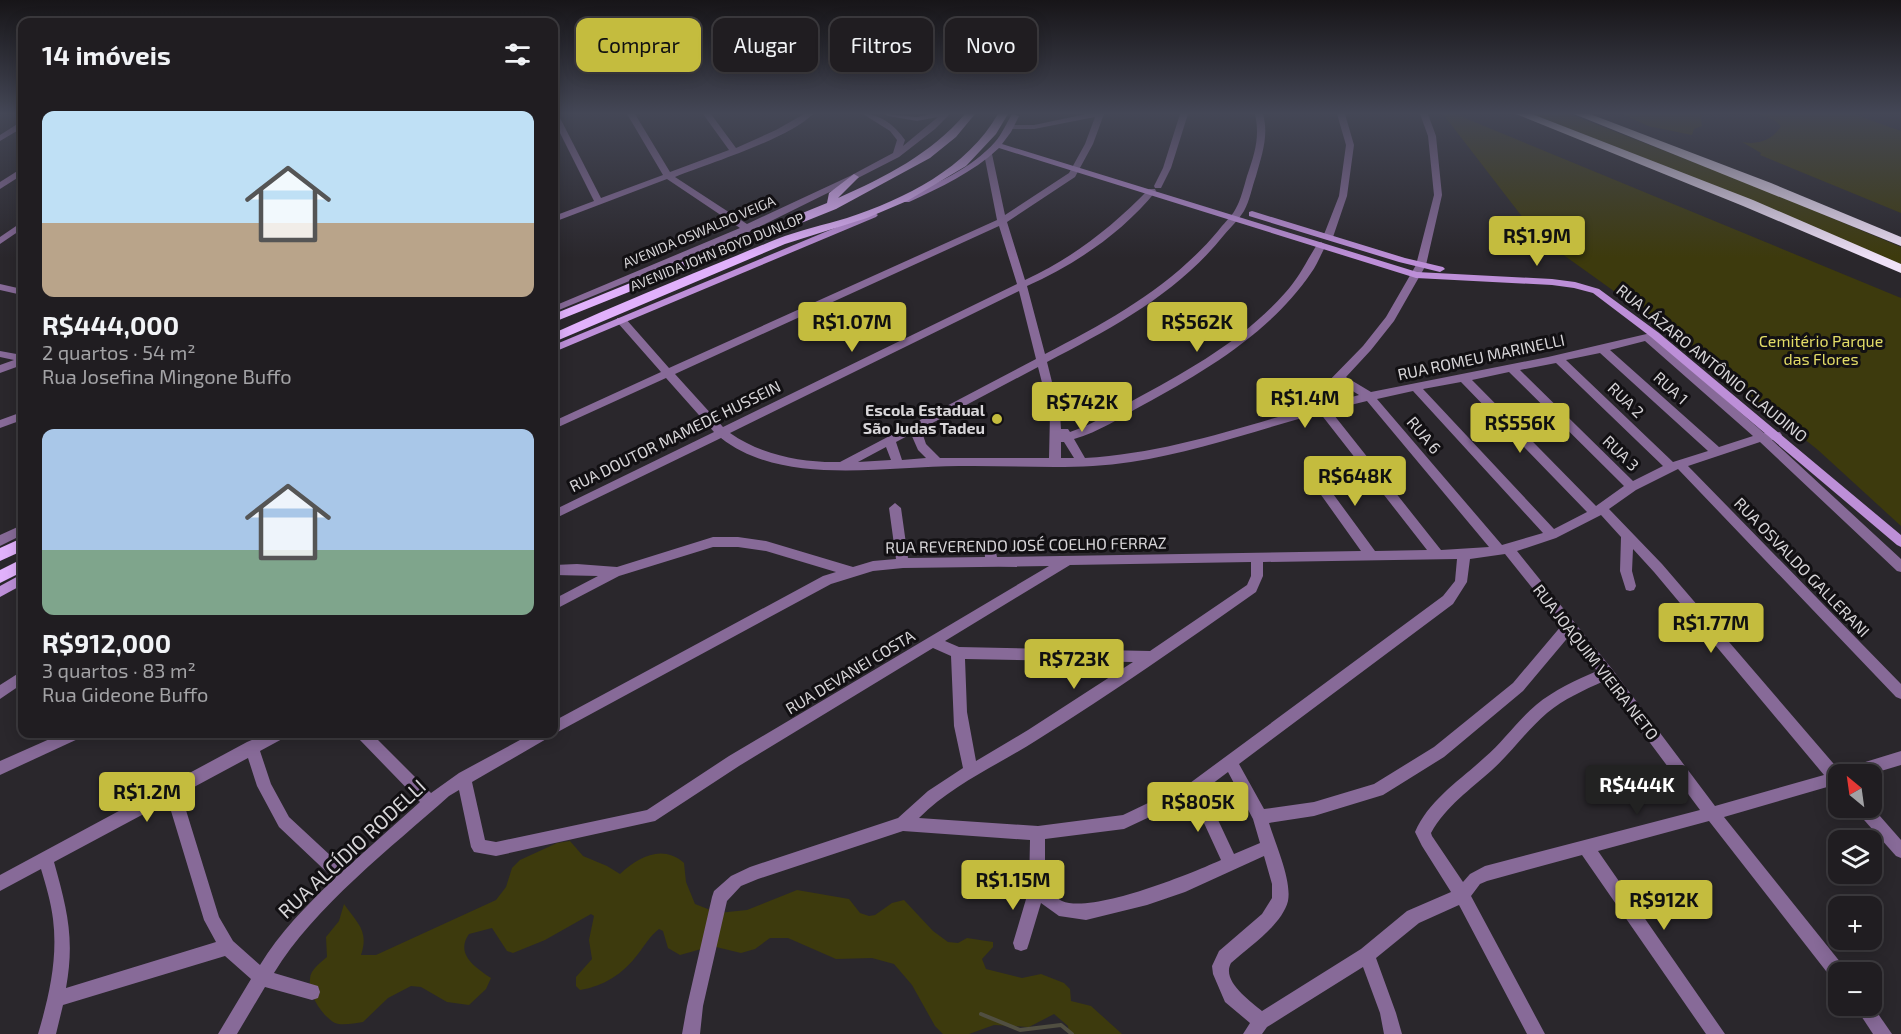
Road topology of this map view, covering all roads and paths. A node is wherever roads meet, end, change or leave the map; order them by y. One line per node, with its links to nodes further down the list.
1 (579, 162): 25 (street)
2 (660, 162): 20 (street)
3 (704, 162): 20 (street)
4 (882, 162): 21 (street, AVENIDA OSWALDO VEIGA)
5 (915, 162): 26 (main road, AVENIDA JOHN BOYD DUNLOP)
6 (964, 162): 24 (main road, AVENIDA JOHN BOYD DUNLOP)
7 (977, 162): 24 (main road)
8 (990, 162): 31 (street)
9 (1063, 162): 18 (main road)
10 (1066, 162): 18 (main road)
11 (1079, 162): 18 (street)
12 (1168, 162): 23 (street, RUA DOUTOR MAMEDE HUSSEIN)
13 (1257, 162): 27 (street)
14 (1348, 162): 37 (street)
15 (1435, 162): 40 (street, RUA ROMEU MARINELLI)
16 (1645, 162): 39 (highway)
17 (1705, 162): 38 (highway)
18 (1077, 166): 23 (main road, RUA LÁZARO ANTÔNIO CLAUDINO); 31 (street)
19 (18, 175): 22 (street)
20 (668, 176): 25 (street); 34 (street)
21 (854, 177): 26 (main road); 34 (street, AVENIDA OSWALDO VEIGA)
22 (0, 186)
23 (1155, 189): 27 (main road, RUA LÁZARO ANTÔNIO CLAUDINO); 41 (street, RUA DOUTOR MAMEDE HUSSEIN)
24 (919, 191): 28 (main road, AVENIDA JOHN BOYD DUNLOP)
25 (599, 202): 29 (street)
26 (831, 204): 30 (main road); 45 (main road, AVENIDA JOHN BOYD DUNLOP)
27 (1238, 214): 37 (main road, RUA LÁZARO ANTÔNIO CLAUDINO); 54 (street)
28 (869, 215): 30 (main road, AVENIDA JOHN BOYD DUNLOP); 46 (main road)
29 (558, 217)
30 (848, 221): 47 (main road, AVENIDA JOHN BOYD DUNLOP)
31 (1002, 221): 41 (street); 58 (street)
32 (0, 228): 33 (street)
33 (18, 229)
34 (748, 229): 44 (street, AVENIDA OSWALDO VEIGA)
35 (18, 230): 36 (street)
36 (0, 241)
37 (1325, 241): 40 (main road, RUA LÁZARO ANTÔNIO CLAUDINO); 73 (street)
38 (1901, 242)
39 (1901, 269)
40 (1419, 270): 48 (main road, RUA LÁZARO ANTÔNIO CLAUDINO); 60 (street, RUA ROMEU MARINELLI)
41 (1022, 285): 54 (street); 70 (street, RUA DOUTOR MAMEDE HUSSEIN)
42 (0, 287): 43 (street)
43 (18, 291)
44 (558, 307)
45 (558, 316)
46 (621, 320): 49 (main road); 58 (street, RUA ROMEU MARINELLI)
47 (558, 336)
48 (1651, 336): 50 (street, RUA ROMEU MARINELLI); 71 (main road, RUA LÁZARO ANTÔNIO CLAUDINO); 72 (street)
49 (558, 347)
50 (1601, 348): 52 (street, RUA ROMEU MARINELLI); 75 (street, RUA 1)
51 (0, 354): 53 (street)
52 (1557, 358): 56 (street, RUA ROMEU MARINELLI); 80 (street, RUA 2)
53 (18, 359)
54 (1041, 360): 69 (street); 73 (street)
55 (18, 362): 57 (street)
56 (1510, 367): 59 (street, RUA ROMEU MARINELLI); 83 (street, RUA 3)
57 (0, 369)
58 (668, 373): 67 (street); 70 (street, RUA ROMEU MARINELLI)
59 (1463, 377): 61 (street, RUA ROMEU MARINELLI); 85 (street)
60 (1340, 378): 62 (street, RUA ROMEU MARINELLI); 63 (street, RUA 6)
61 (1416, 388): 63 (street, RUA ROMEU MARINELLI); 89 (street)
62 (1323, 393): 64 (street); 66 (street, RUA ROMEU MARINELLI)
63 (1370, 397): 64 (street, RUA ROMEU MARINELLI); 94 (street, RUA 6)
64 (1322, 408): 66 (street, RUA ROMEU MARINELLI); 96 (street)
65 (18, 417): 68 (street)
66 (1279, 422): 77 (street, RUA ROMEU MARINELLI)
67 (558, 423)
68 (0, 424)
69 (915, 427): 74 (street); 76 (street)
70 (722, 433): 81 (street, RUA ROMEU MARINELLI); 86 (street, RUA DOUTOR MAMEDE HUSSEIN)
71 (1776, 435): 72 (street); 91 (main road, RUA LÁZARO ANTÔNIO CLAUDINO)
72 (1762, 437): 75 (street); 103 (street)
73 (1062, 438): 77 (street); 78 (street)
74 (890, 441): 79 (street); 81 (street)
75 (1718, 453): 80 (street)
76 (938, 462): 78 (street, RUA ROMEU MARINELLI); 79 (street, RUA ROMEU MARINELLI)
77 (1082, 462): 78 (street, RUA ROMEU MARINELLI)
78 (1055, 463)
79 (898, 464): 81 (street, RUA ROMEU MARINELLI)
80 (1675, 465): 83 (street); 120 (street, RUA OSVALDO GALLERANI)
81 (838, 467)
82 (1313, 475): 98 (street)
83 (1632, 487): 85 (street)
84 (895, 508): 102 (street)
85 (1599, 511): 88 (street); 89 (street)
86 (558, 513)
87 (18, 532): 90 (street)
88 (1627, 534): 110 (street); 129 (street)
89 (1552, 535): 94 (street)
90 (0, 541)
91 (1901, 542)
92 (18, 546): 95 (main road)
93 (990, 546): 101 (street)
94 (1504, 550): 97 (street, RUA REVERENDO JOSÉ COELHO FERRAZ); 113 (street, RUA JOAQUIM VIEIRA NETO)
95 (0, 555)
96 (1438, 555): 97 (street, RUA REVERENDO JOSÉ COELHO FERRAZ); 98 (street, RUA REVERENDO JOSÉ COELHO FERRAZ)
97 (1464, 555): 128 (street)
98 (1372, 556): 99 (street, RUA REVERENDO JOSÉ COELHO FERRAZ)
99 (1257, 557): 100 (street, RUA REVERENDO JOSÉ COELHO FERRAZ); 116 (street)
100 (1069, 560): 101 (street, RUA REVERENDO JOSÉ COELHO FERRAZ); 114 (street, RUA DEVANEI COSTA)
101 (991, 561): 102 (street, RUA REVERENDO JOSÉ COELHO FERRAZ)
102 (903, 563): 107 (street, RUA REVERENDO JOSÉ COELHO FERRAZ)
103 (1901, 567)
104 (18, 568): 108 (main road)
105 (558, 570): 106 (street, RUA REVERENDO JOSÉ COELHO FERRAZ)
106 (617, 572): 107 (street, RUA REVERENDO JOSÉ COELHO FERRAZ); 112 (street)
107 (852, 572): 121 (street)
108 (0, 577)
109 (18, 581): 111 (main road)
110 (1630, 586)
111 (0, 592)
112 (558, 603)
113 (1570, 625): 117 (street, RUA JOAQUIM VIEIRA NETO); 139 (street)
114 (933, 642): 115 (street); 133 (street, RUA DEVANEI COSTA)
115 (958, 653): 116 (street); 132 (street)
116 (1154, 657): 132 (street)
117 (1607, 673): 138 (street, RUA JOAQUIM VIEIRA NETO); 151 (street)
118 (18, 680): 119 (street)
119 (0, 693)
120 (1901, 693)
121 (558, 726)
122 (66, 738): 131 (street)
123 (271, 738): 126 (street)
124 (367, 738): 137 (street)
125 (536, 738): 133 (street, RUA ALCÍDIO RODELLI)
126 (252, 747): 136 (street); 148 (street)
127 (1901, 758): 130 (street)
128 (1230, 762): 135 (street); 139 (street)
129 (1829, 764)
130 (1882, 764)
131 (0, 768)
132 (971, 770): 141 (street)
133 (464, 778): 137 (street, RUA ALCÍDIO RODELLI)
134 (1828, 782): 138 (street)
135 (1195, 788): 142 (street); 147 (street)
136 (172, 790): 146 (street); 153 (street)
137 (430, 802): 148 (street, RUA ALCÍDIO RODELLI)
138 (1712, 814): 143 (street); 155 (street, RUA JOAQUIM VIEIRA NETO)
139 (1260, 817): 144 (street)
140 (1872, 818): 145 (street)
141 (903, 824): 142 (street); 163 (street)
142 (1038, 833): 150 (street)
143 (1585, 846): 151 (street); 166 (street)
144 (1268, 847): 147 (street); 160 (street)
145 (1901, 851)
146 (46, 859): 149 (street); 158 (street)
147 (1230, 863): 150 (street)
148 (345, 879): 156 (street, RUA ALCÍDIO RODELLI)
149 (0, 883)
150 (1037, 889): 152 (street)
151 (1462, 894): 154 (street); 165 (street)
152 (1021, 943)
153 (227, 947): 156 (street); 158 (street)
154 (1367, 955): 160 (street); 164 (street)
155 (1829, 962)
156 (261, 977): 157 (street); 162 (street, RUA ALCÍDIO RODELLI)
157 (312, 992)
158 (56, 999): 161 (street)
159 (1870, 1016): 167 (street)
160 (1256, 1027)
161 (47, 1034)
162 (227, 1034)
163 (691, 1034)
164 (1393, 1034)
165 (1536, 1034)
166 (1716, 1034)
167 (1883, 1034)

